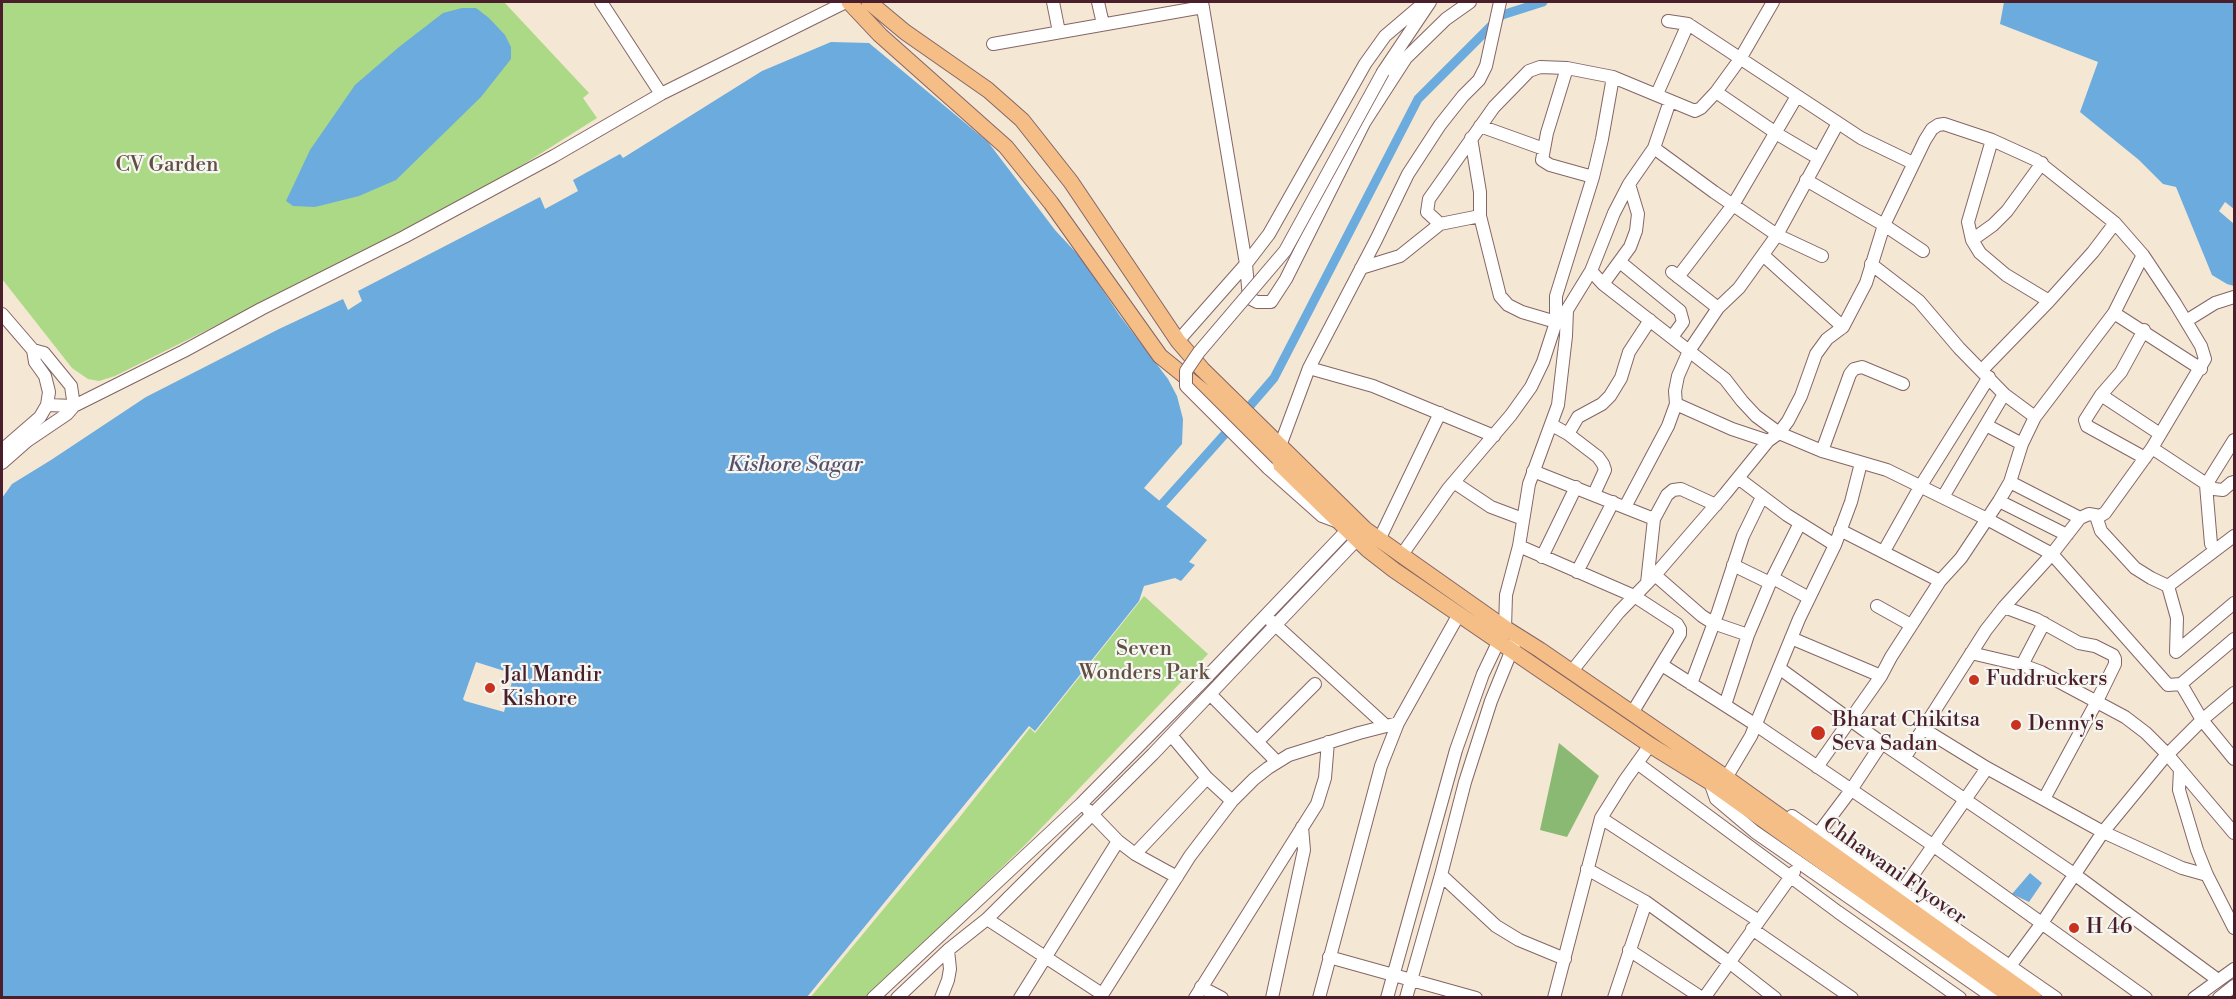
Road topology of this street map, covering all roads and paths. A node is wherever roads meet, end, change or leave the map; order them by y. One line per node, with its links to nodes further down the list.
1 (601, 2): 21 (street)
2 (847, 2): 21 (street); 74 (main road)
3 (869, 2): 67 (main road)
4 (1053, 2): 15 (street)
5 (1098, 2): 13 (street)
6 (1425, 2): 50 (street)
7 (1430, 2): 119 (street, bridge)
8 (1470, 2): 50 (street)
9 (1500, 2): 52 (street)
10 (1773, 2): 17 (street)
11 (1202, 4): 13 (street); 50 (street)
12 (1668, 21): 14 (street)
13 (1103, 24): 15 (street)
14 (1688, 24): 17 (street); 22 (street)
15 (1059, 32): 16 (street)
16 (993, 44)
17 (1740, 59): 20 (street); 23 (street)
18 (1567, 68): 19 (street); 26 (street); 30 (street)
19 (1613, 77): 22 (street); 35 (street)
20 (1716, 92): 24 (street); 27 (street)
21 (661, 94): 79 (street)
22 (1657, 94): 24 (street)
23 (1797, 96): 25 (street); 27 (street)
24 (1670, 101): 31 (street)
25 (1838, 123): 32 (street); 33 (street)
26 (1480, 126): 28 (street); 30 (street)
27 (1776, 133): 32 (street); 38 (street)
28 (1472, 138): 39 (street); 41 (street)
29 (1992, 140): 33 (street); 34 (street); 44 (street)
30 (1544, 148): 35 (street)
31 (1654, 148): 37 (street); 38 (street)
32 (1818, 158): 36 (street)
33 (1913, 163): 42 (street)
34 (2042, 164): 40 (street); 44 (street)
35 (1593, 177): 57 (street)
36 (1806, 180): 42 (street); 43 (street)
37 (1629, 184): 49 (street); 53 (street)
38 (1732, 205): 43 (street); 58 (street)
39 (1480, 216): 41 (street); 63 (street)
40 (2115, 223): 47 (street); 56 (street)
41 (1440, 224): 52 (street)
42 (1884, 225): 45 (street); 51 (street)
43 (1777, 235): 46 (street); 48 (street)
44 (1972, 240): 56 (street)
45 (1923, 251)
46 (1763, 255): 58 (street); 64 (street)
47 (2143, 255): 59 (street); 62 (street)
48 (1821, 256)
49 (1620, 262): 54 (street); 66 (street)
50 (1246, 264): 67 (street)
51 (1871, 264): 64 (street); 72 (street)
52 (1361, 268): 70 (street)
53 (1591, 271): 54 (street); 57 (street)
54 (1603, 284): 61 (street)
55 (2235, 297): 62 (street)
56 (2049, 301): 72 (street)
57 (1561, 308): 63 (street); 82 (street)
58 (1718, 308): 69 (street)
59 (2114, 313): 65 (street); 81 (street)
60 (2, 314): 68 (street)
61 (1650, 320): 66 (street); 85 (street)
62 (2186, 321): 71 (street)
63 (1556, 322): 87 (street)
64 (1843, 327): 84 (street)
65 (2144, 330): 71 (street); 76 (street)
66 (1672, 337): 69 (street)
67 (1178, 340): 74 (main road)
68 (33, 350): 78 (street); 79 (street)
69 (1689, 351): 77 (street); 84 (street)
70 (1309, 368): 80 (street); 91 (street)
71 (2201, 369): 86 (street)
72 (1986, 374): 75 (street); 104 (street)
73 (1903, 384): 93 (street)
74 (1216, 393): 91 (main road)
75 (2004, 394): 81 (street); 83 (street)
76 (2101, 395): 86 (street); 94 (street)
77 (1676, 404): 89 (street); 111 (street)
78 (47, 405): 79 (street); 92 (street)
79 (74, 406): 95 (street)
80 (1440, 413): 87 (street); 119 (street)
81 (2035, 417): 90 (street)
82 (1552, 425): 85 (street); 97 (street)
83 (1986, 425): 90 (street); 107 (street)
84 (1779, 433): 89 (street); 93 (street)
85 (1568, 434): 105 (street)
86 (2160, 434): 94 (street)
87 (1494, 436): 101 (street)
88 (2235, 440): 102 (street)
89 (1768, 441): 98 (street)
90 (2022, 444): 99 (street)
91 (1273, 445): 119 (main road)
92 (2, 450)
93 (1821, 451): 96 (street)
94 (2148, 453): 102 (street); 112 (street)
95 (2, 463)
96 (1861, 463): 104 (street); 118 (street)
97 (1533, 471): 103 (street); 114 (street)
98 (1738, 478): 106 (street); 110 (street)
99 (2010, 482): 108 (street); 113 (street)
100 (2235, 482): 102 (street)
101 (1455, 483): 114 (street); 127 (street)
102 (2206, 485): 122 (street)
103 (1576, 487): 105 (street); 128 (street)
104 (1920, 487): 107 (street); 125 (street)
105 (1593, 494): 109 (street)
106 (1762, 497): 117 (street); 129 (street)
107 (1942, 497): 116 (street)
108 (1999, 501): 116 (street); 120 (street)
109 (1613, 502): 111 (street); 130 (street)
110 (1716, 505): 115 (street); 131 (street)
111 (1625, 507): 115 (street)
112 (2096, 516): 113 (street); 134 (street)
113 (2080, 518): 120 (street)
114 (1523, 519): 124 (street)
115 (1654, 519): 131 (street)
116 (1987, 519): 126 (street); 133 (street)
117 (1800, 523): 123 (street); 132 (street)
118 (1840, 530): 123 (street); 125 (street)
119 (1357, 531): 127 (main road); 140 (main road); 141 (street); 144 (street)
120 (2067, 535): 126 (street)
121 (2235, 536): 134 (street)
122 (2211, 544)
123 (1835, 545): 136 (street)
124 (1519, 546): 128 (street); 149 (street)
125 (1884, 551): 133 (street)
126 (2052, 554): 139 (street); 158 (street)
127 (1401, 556): 149 (main road)
128 (1542, 556): 130 (street)
129 (1733, 565): 132 (street); 142 (street)
130 (1577, 572): 135 (street)
131 (1651, 579): 135 (street); 142 (street)
132 (1772, 581): 136 (street); 146 (street)
133 (1940, 581): 145 (street)
134 (2168, 586): 137 (street)
135 (1634, 596): 152 (street); 154 (street)
136 (1809, 598): 147 (street)
137 (2235, 603)
138 (1877, 606): 145 (street)
139 (2004, 607): 143 (street); 150 (street)
140 (1458, 614): 149 (main road); 166 (street)
141 (1265, 616): 144 (street); 190 (street)
142 (1713, 623): 146 (street); 157 (street)
143 (2044, 623): 151 (street); 161 (street)
144 (1276, 625): 160 (street); 166 (street)
145 (1911, 625): 155 (street)
146 (1748, 635): 162 (street)
147 (1791, 638): 153 (street); 155 (street)
148 (2235, 639): 158 (street)
149 (1505, 640): 154 (main road, Chhawani Flyover); 173 (main road, Chhawani Flyover); 203 (street); 221 (street)
150 (1971, 653): 151 (street); 168 (street)
151 (2022, 665): 161 (street)
152 (1662, 666): 157 (street); 163 (street)
153 (1779, 668): 164 (street); 167 (street)
154 (1572, 671): 163 (main road, Chhawani Flyover)
155 (1881, 676): 164 (street)
156 (1315, 684): 170 (street)
157 (1690, 684): 162 (street)
158 (2181, 684): 165 (street)
159 (2235, 693): 165 (street)
160 (1210, 694): 169 (street); 170 (street)
161 (2096, 703): 174 (street); 188 (street)
162 (1725, 705): 167 (street)
163 (1632, 713): 183 (main road, Chhawani Flyover)
164 (1851, 720): 172 (street); 179 (street)
165 (2202, 720): 174 (street); 176 (street)
166 (1392, 724): 171 (street); 216 (street)
167 (1756, 725): 179 (street); 183 (street)
168 (1922, 728): 175 (street); 180 (street)
169 (1171, 735): 182 (street); 191 (street)
170 (1258, 741): 177 (street)
171 (1328, 742): 177 (street); 193 (street)
172 (1882, 743): 175 (street); 185 (street)
173 (1650, 746): 178 (street); 184 (main road, Chhawani Flyover)
174 (2167, 754): 181 (street); 195 (street)
175 (1905, 757): 187 (street)
176 (2235, 759)
177 (1277, 762): 189 (street)
178 (1637, 763): 192 (street); 206 (street)
179 (1817, 767): 185 (street)
180 (1987, 768): 187 (street); 188 (street)
181 (2180, 769): 194 (street); 204 (street)
182 (1207, 778): 189 (street); 199 (street)
183 (1727, 779): 186 (main road, Chhawani Flyover); 196 (street)
184 (1710, 782): 186 (main road, Chhawani Flyover); 200 (street)
185 (1851, 790): 196 (street); 198 (street)
186 (1742, 798): 244 (main road, Chhawani Flyover); 245 (main road, Chhawani Flyover)
187 (1967, 799): 198 (street); 202 (street)
188 (2044, 799): 195 (street)
189 (1232, 801): 205 (street)
190 (1081, 804): 191 (street); 228 (street)
191 (1092, 814): 197 (street); 209 (street)
192 (1601, 818): 201 (street); 211 (street)
193 (1302, 827): 225 (street); 233 (street)
194 (2234, 831)
195 (2103, 832): 202 (street); 204 (street)
196 (1818, 834): 207 (street)
197 (1118, 841): 199 (street); 215 (street)
198 (1934, 846): 207 (street); 210 (street)
199 (1134, 854): 205 (street)
200 (1799, 863): 206 (street); 227 (street)
201 (1587, 869): 208 (street); 217 (street)
202 (2073, 874): 210 (street); 223 (street)
203 (1441, 875): 217 (street); 222 (street)
204 (2206, 875): 212 (street)
205 (1177, 877): 226 (street)
206 (1791, 877): 211 (street); 243 (street)
207 (1901, 892): 219 (street)
208 (1646, 902): 214 (street); 218 (street)
209 (987, 919): 213 (street); 215 (street)
210 (2042, 923): 219 (street); 247 (street)
211 (1755, 925): 218 (street); 242 (street)
212 (2235, 928)
213 (948, 950): 229 (street); 230 (street)
214 (1629, 950): 239 (street); 240 (street)
215 (1044, 956): 226 (street); 231 (street)
216 (1329, 957): 221 (street); 234 (street)
217 (1564, 959): 238 (street)
218 (1729, 962): 240 (street); 241 (street)
219 (2010, 966): 246 (street)
220 (2235, 969): 223 (street)
221 (1392, 975): 222 (street); 235 (street)
222 (1410, 980): 236 (street); 237 (street)
223 (2218, 980): 248 (street)
224 (2235, 986): 249 (street)
225 (1198, 992): 232 (street)
226 (1101, 996)
227 (1987, 996)
228 (873, 998)
229 (897, 998)
230 (940, 998)
231 (1020, 998)
232 (1222, 998)
233 (1272, 998)
234 (1319, 998)
235 (1387, 998)
236 (1406, 998)
237 (1476, 998)
238 (1554, 998)
239 (1614, 998)
240 (1703, 998)
241 (1775, 998)
242 (1852, 998)
243 (1960, 998)
244 (2013, 998)
245 (2034, 998)
246 (2056, 998)
247 (2146, 998)
248 (2194, 998)
249 (2219, 998)

